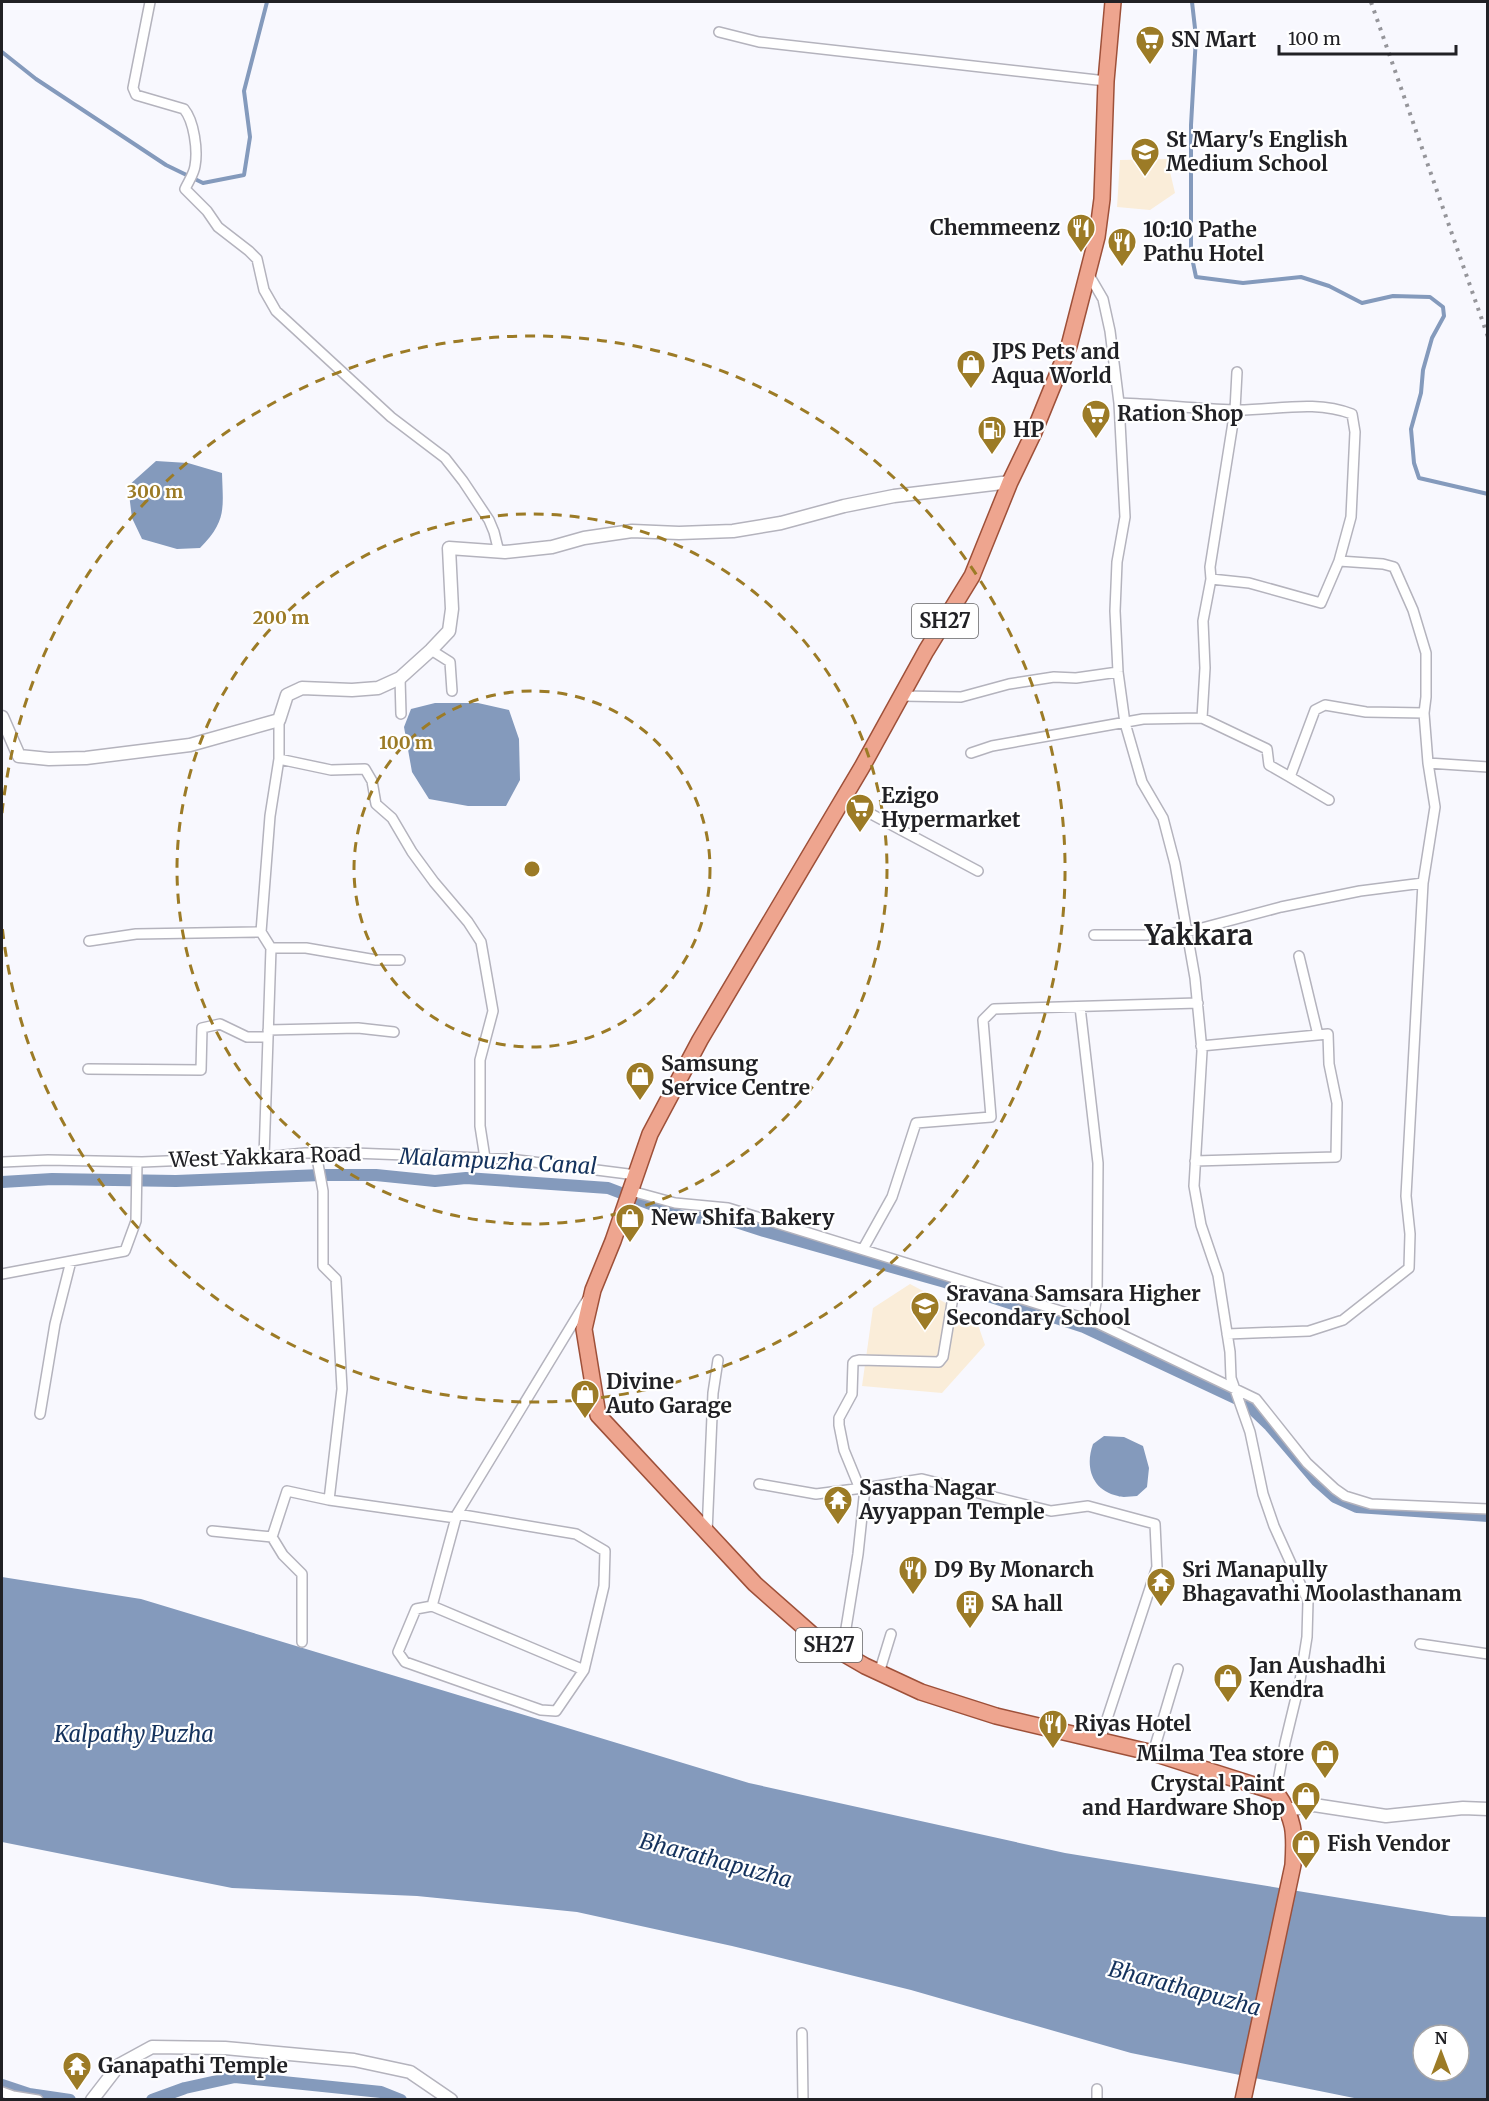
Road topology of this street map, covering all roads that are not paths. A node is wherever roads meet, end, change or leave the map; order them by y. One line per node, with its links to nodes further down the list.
1 (150, 2): 10 (street)
2 (1113, 2): 4 (main road, SH27)
3 (719, 32): 4 (street)
4 (1106, 81): 5 (main road, SH27)
5 (1089, 275): 7 (street); 9 (main road, SH27)
6 (1237, 372): 8 (street)
7 (1119, 403): 8 (street); 14 (street)
8 (1235, 410): 11 (street); 12 (street)
9 (1010, 482): 10 (street); 17 (main road, SH27)
10 (499, 552): 13 (street)
11 (1339, 561): 12 (street); 18 (street)
12 (1210, 579): 21 (street)
13 (431, 650): 15 (street); 16 (street)
14 (1118, 672): 17 (street); 23 (street)
15 (400, 678): 19 (street); 22 (street)
16 (452, 691)
17 (902, 696): 29 (main road, SH27)
18 (1424, 713): 26 (street); 28 (street)
19 (401, 714)
20 (2, 717): 22 (street)
21 (1202, 718): 23 (street); 28 (street)
22 (279, 720): 25 (street)
23 (1125, 723): 24 (street); 34 (street)
24 (971, 753)
25 (279, 759): 33 (street); 49 (street)
26 (1428, 763): 27 (street); 32 (street)
27 (1488, 767)
28 (1290, 777): 30 (street)
29 (843, 799): 31 (street); 53 (main road, SH27)
30 (1329, 800)
31 (978, 871)
32 (1423, 883): 34 (street); 61 (street)
33 (261, 932): 36 (street); 37 (street)
34 (1187, 932): 35 (street); 40 (street)
35 (1094, 935)
36 (89, 941)
37 (271, 948): 39 (street); 43 (street)
38 (1299, 956): 44 (street)
39 (400, 960)
40 (1198, 1003): 41 (street); 45 (street)
41 (1080, 1007): 55 (street); 60 (street)
42 (394, 1032): 43 (street)
43 (268, 1034): 46 (street); 48 (street)
44 (1318, 1035): 45 (street); 50 (street)
45 (1201, 1046): 50 (street)
46 (88, 1069)
47 (316, 1153): 48 (street, West Yakkara Road); 49 (street, West Yakkara Road); 67 (street)
48 (264, 1157): 52 (street, West Yakkara Road)
49 (485, 1158): 53 (street, West Yakkara Road)
50 (1195, 1161): 61 (street)
51 (2, 1162): 52 (street, West Yakkara Road)
52 (137, 1162): 56 (street)
53 (636, 1175): 54 (main road, SH27)
54 (629, 1196): 55 (street); 59 (main road, SH27)
55 (863, 1249): 58 (street)
56 (71, 1261): 57 (street); 64 (street)
57 (2, 1274)
58 (956, 1279): 60 (street); 66 (street)
59 (592, 1290): 69 (street); 71 (main road, SH27)
60 (1093, 1320): 63 (street)
61 (1227, 1334): 63 (street)
62 (718, 1360): 71 (street)
63 (1238, 1398): 68 (street); 84 (street)
64 (40, 1414)
65 (759, 1484): 66 (street)
66 (862, 1488): 77 (street); 82 (street)
67 (329, 1500): 69 (street); 72 (street)
68 (1488, 1509)
69 (456, 1516): 73 (street); 80 (street)
70 (212, 1531): 72 (street)
71 (707, 1533): 77 (main road, SH27)
72 (272, 1537): 75 (street)
73 (432, 1606): 80 (street); 80 (street)
74 (891, 1634): 81 (street)
75 (302, 1642)
76 (1420, 1644): 78 (street)
77 (842, 1653): 81 (main road, SH27)
78 (1488, 1654)
79 (1178, 1669): 83 (street)
80 (584, 1670)
81 (879, 1673): 82 (main road, SH27)
82 (1100, 1740): 83 (main road, SH27)
83 (1153, 1753): 84 (main road, SH27)
84 (1276, 1792): 86 (main road)
85 (1488, 1809): 86 (street)
86 (1288, 1810): 89 (main road)
87 (802, 2033): 93 (street)
88 (2, 2092): 90 (street)
89 (1243, 2097)
90 (38, 2100)
91 (92, 2100): 92 (street)
92 (451, 2100)
93 (803, 2100)

